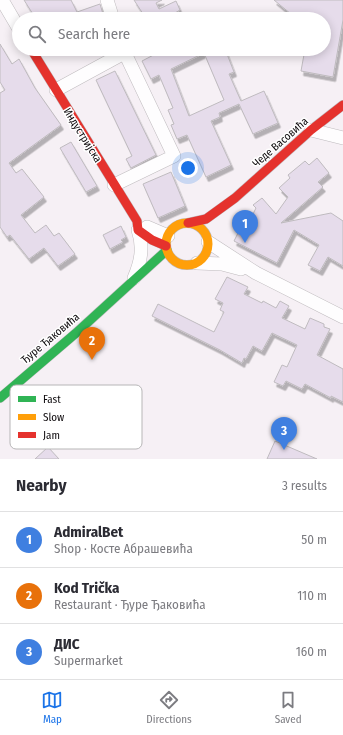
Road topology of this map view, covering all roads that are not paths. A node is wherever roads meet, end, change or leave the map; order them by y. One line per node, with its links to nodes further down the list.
1 (2, 0): 4 (street)
2 (107, 0): 3 (street)
3 (110, 12)
4 (12, 17)
5 (35, 56): 8 (street, Индустријска)
6 (115, 56): 8 (street)
7 (126, 56): 12 (street)
8 (56, 90): 12 (street, Индустријска)
9 (343, 105): 10 (street, Чеде Васовића)
10 (311, 130): 11 (street); 13 (street, Чеде Васовића)
11 (343, 138)
12 (114, 185): 16 (street, Индустријска)
13 (235, 198): 14 (street, Чеде Васовића); 15 (street, Чеде Васовића)
14 (220, 220)
15 (188, 223): 18 (street); 19 (street)
16 (138, 225): 19 (street, Индустријска); 25 (street)
17 (214, 230): 18 (street)
18 (208, 241): 20 (street); 23 (street)
19 (167, 244): 21 (street); 25 (street, Ђуре Ђаковића)
20 (197, 263): 21 (street); 23 (street)
21 (181, 265): 22 (street)
22 (170, 268)
23 (256, 273): 27 (street)
24 (150, 279): 26 (street, Ђуре Ђаковића)
25 (132, 281): 26 (street, Ђуре Ђаковића)
26 (116, 297): 28 (street, Ђуре Ђаковића)
27 (343, 317)
28 (15, 385)
29 (10, 389): 30 (street, Ђуре Ђаковића)
30 (0, 398)

